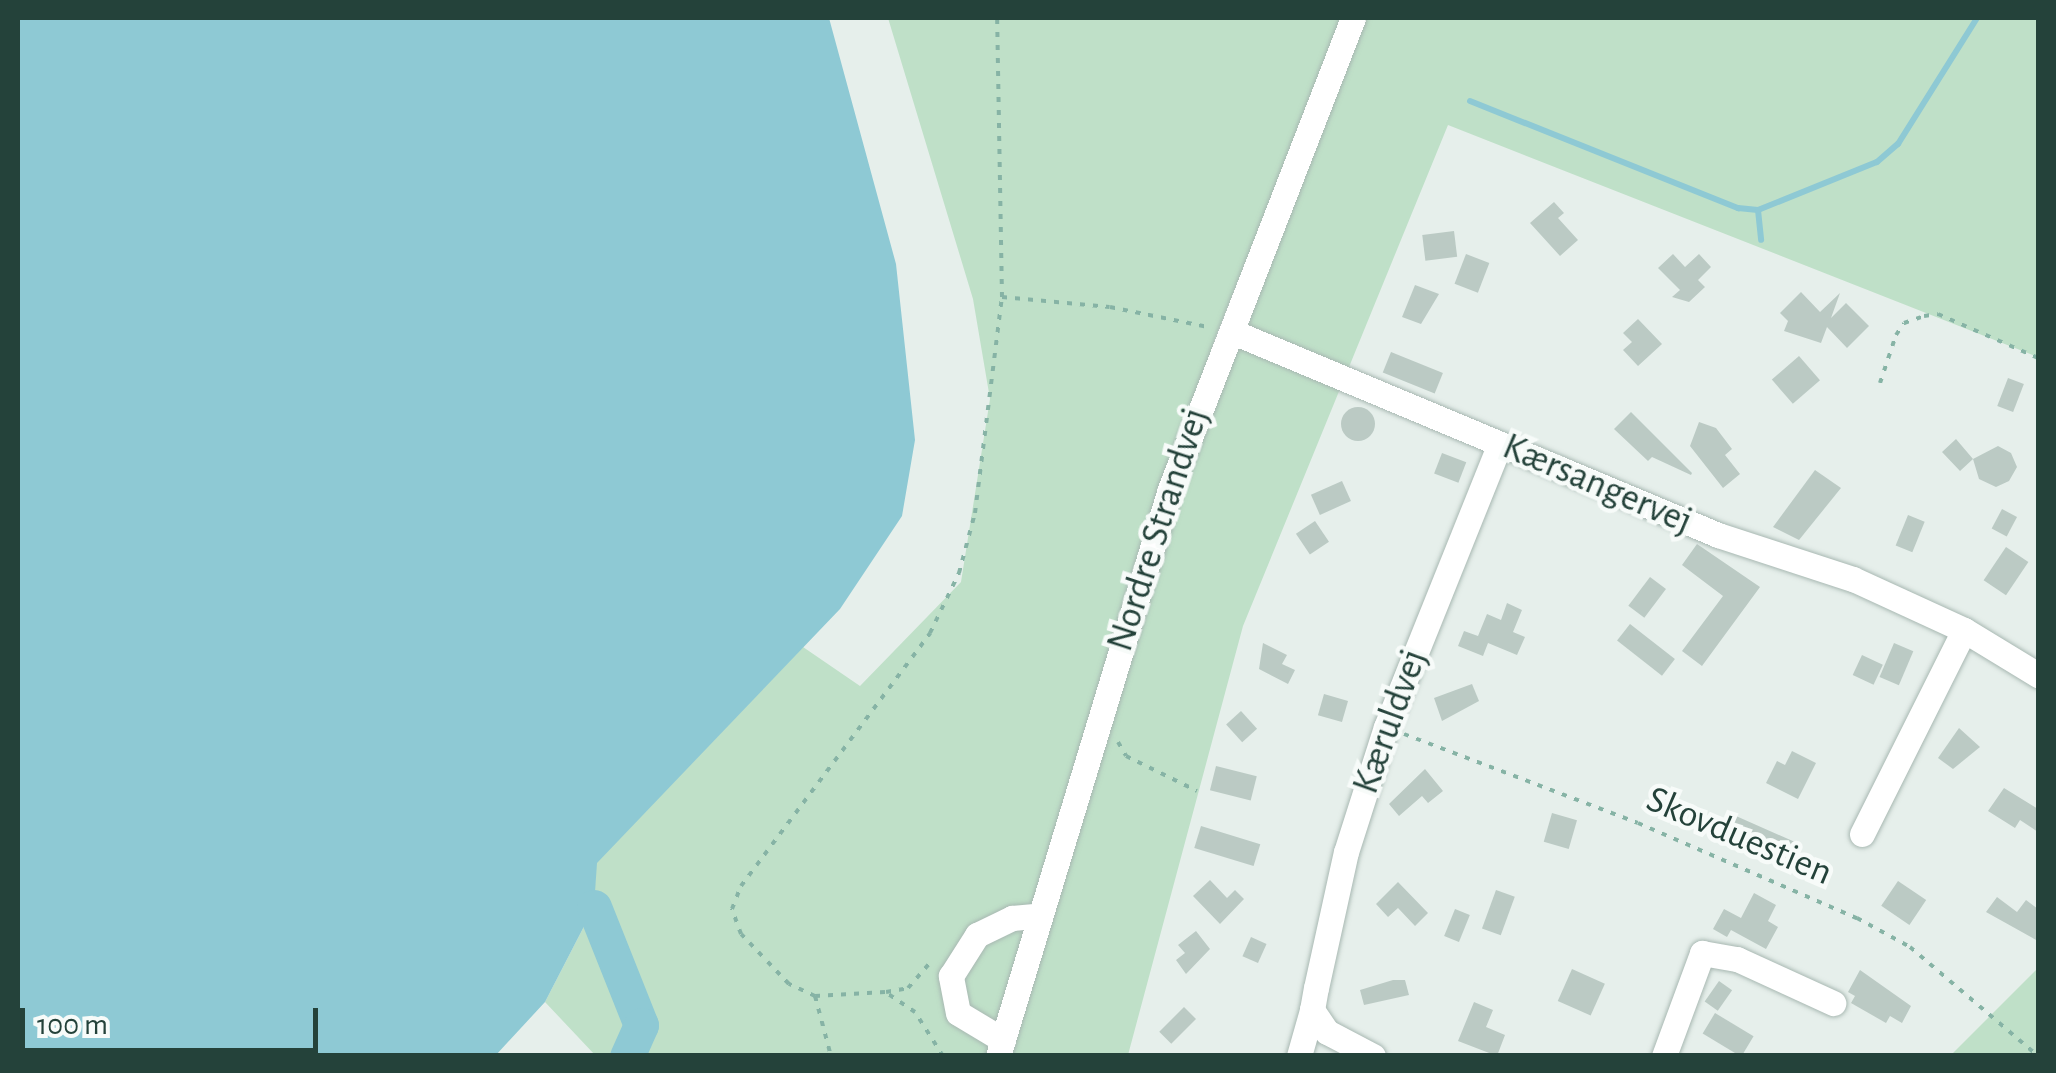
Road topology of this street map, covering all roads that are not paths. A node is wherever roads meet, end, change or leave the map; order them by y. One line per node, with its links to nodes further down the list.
1 (1353, 18): 2 (street, Nordre Strandvej)
2 (1232, 332): 3 (street, Kærsangervej); 7 (street, Nordre Strandvej)
3 (1500, 444): 4 (street, Kærsangervej); 9 (street, Kæruldvej)
4 (1964, 630): 5 (street, Kærsangervej); 6 (street)
5 (2038, 675)
6 (1862, 834)
7 (1037, 916): 10 (street, Nordre Strandvej); 10 (street)
8 (1833, 1003): 13 (street)
9 (1312, 1010): 11 (street, Kæruldvej); 12 (street)
10 (1000, 1048)
11 (1300, 1056)
12 (1373, 1056)
13 (1664, 1056)

